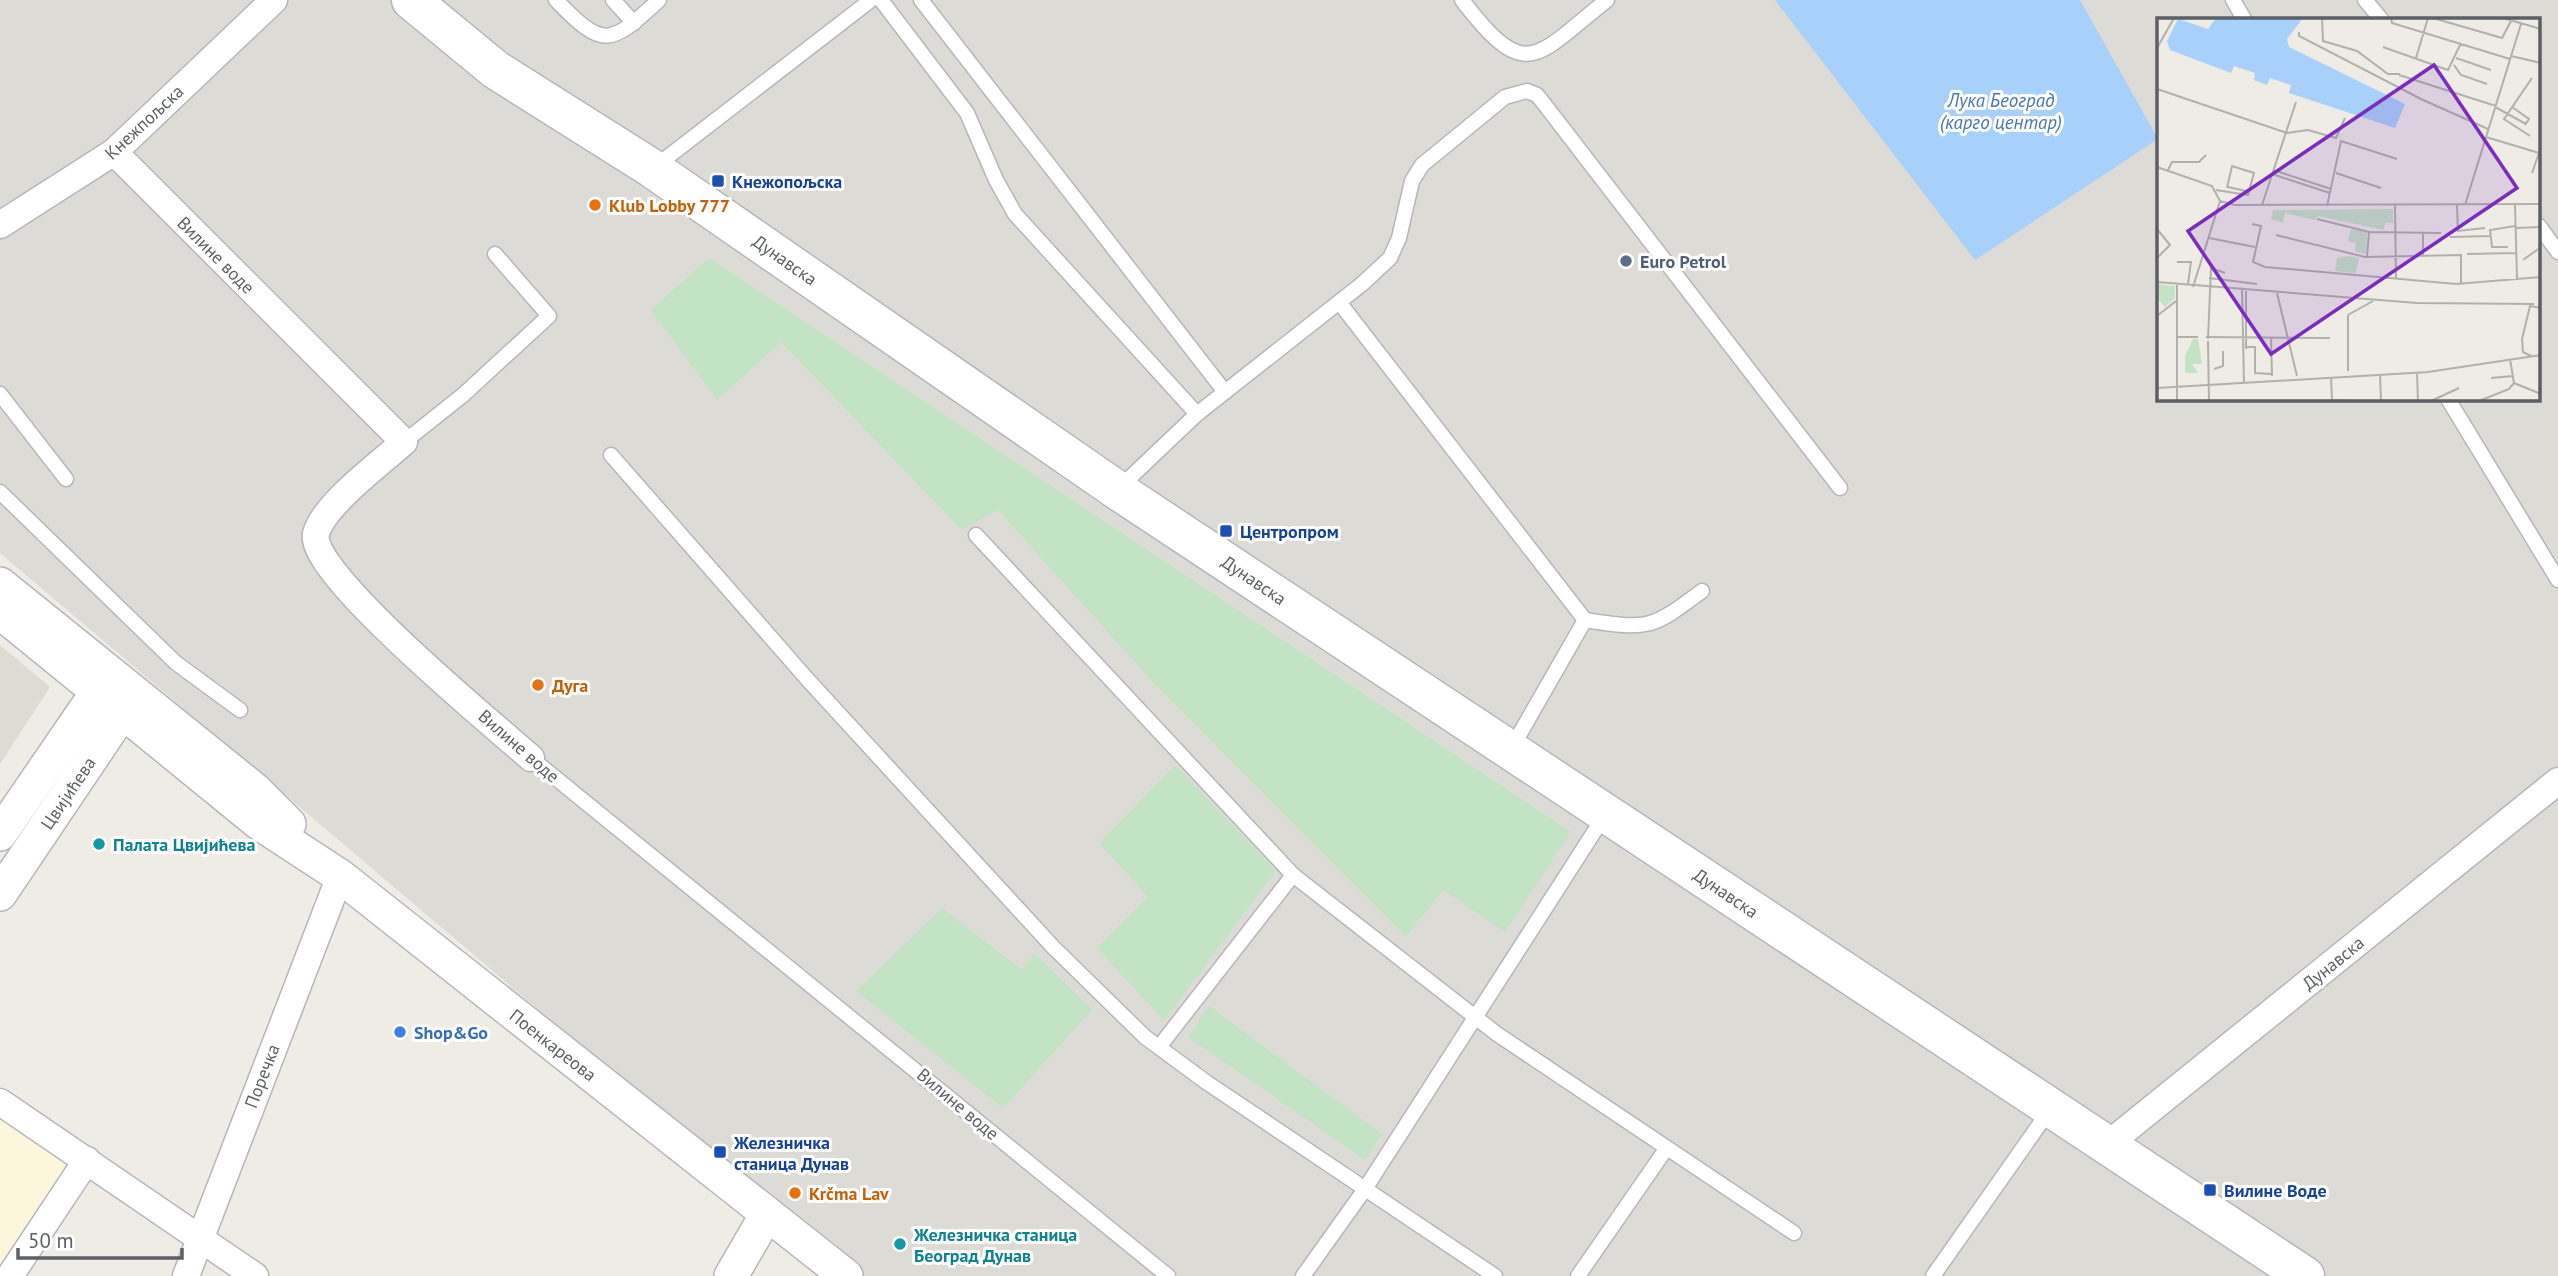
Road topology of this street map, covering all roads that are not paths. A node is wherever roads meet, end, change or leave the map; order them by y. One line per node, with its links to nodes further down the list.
1 (274, 0): 16 (street, Кнежпољска)
2 (411, 0): 17 (main road, Дунавска)
3 (556, 0): 15 (lane)
4 (613, 0): 15 (lane)
5 (660, 0): 15 (lane)
6 (870, 0): 17 (lane)
7 (881, 0): 26 (lane)
8 (921, 0): 23 (lane)
9 (1462, 0): 10 (lane)
10 (1607, 0)
11 (2233, 0): 13 (lane)
12 (2365, 0): 14 (lane)
13 (2243, 18)
14 (2380, 18)
15 (634, 23)
16 (114, 152): 18 (street, Кнежпољска); 27 (street, Вилине воде)
17 (653, 169): 31 (main road, Дунавска)
18 (0, 225)
19 (2540, 227): 20 (lane)
20 (2558, 252)
21 (495, 254): 27 (lane)
22 (1339, 302): 23 (lane); 30 (lane); 38 (lane)
23 (1225, 392): 26 (lane)
24 (0, 394): 29 (lane)
25 (2449, 401): 34 (lane)
26 (1197, 414): 31 (lane)
27 (404, 442): 42 (street, Вилине воде)
28 (611, 455): 50 (lane)
29 (66, 479)
30 (1840, 488)
31 (1117, 490): 41 (main road, Дунавска)
32 (0, 492): 40 (lane)
33 (976, 535): 46 (lane)
34 (2558, 580)
35 (0, 584): 39 (street)
36 (1702, 591): 38 (lane)
37 (0, 612): 39 (street)
38 (1585, 620): 41 (lane)
39 (117, 692): 45 (street, Цвијићева); 47 (street, Поенкареова); 48 (street, Цвијићева)
40 (240, 710)
41 (1511, 750): 44 (main road, Дунавска)
42 (531, 758): 65 (lane, Вилине воде)
43 (2558, 781): 53 (street, Дунавска)
44 (1606, 813): 49 (lane); 52 (main road, Дунавска)
45 (0, 834)
46 (1293, 875): 49 (lane); 50 (lane)
47 (340, 876): 57 (street, Поенкареова); 59 (street, Поречка)
48 (0, 894)
49 (1475, 1017): 54 (lane); 56 (lane)
50 (1159, 1047): 56 (lane)
51 (0, 1102): 55 (street)
52 (2051, 1108): 53 (main road, Дунавска); 69 (lane)
53 (2107, 1145): 70 (main road, Дунавска)
54 (1666, 1149): 58 (lane); 68 (lane)
55 (87, 1160): 59 (street); 60 (street)
56 (1365, 1189): 66 (lane); 67 (lane)
57 (766, 1214): 63 (street); 64 (street, Поенкареова)
58 (1794, 1233)
59 (206, 1241): 61 (street, Поречка); 62 (street)
60 (10, 1276)
61 (186, 1276)
62 (255, 1276)
63 (731, 1276)
64 (846, 1276)
65 (1168, 1276)
66 (1303, 1276)
67 (1495, 1276)
68 (1578, 1276)
69 (1933, 1276)
70 (2305, 1276)

